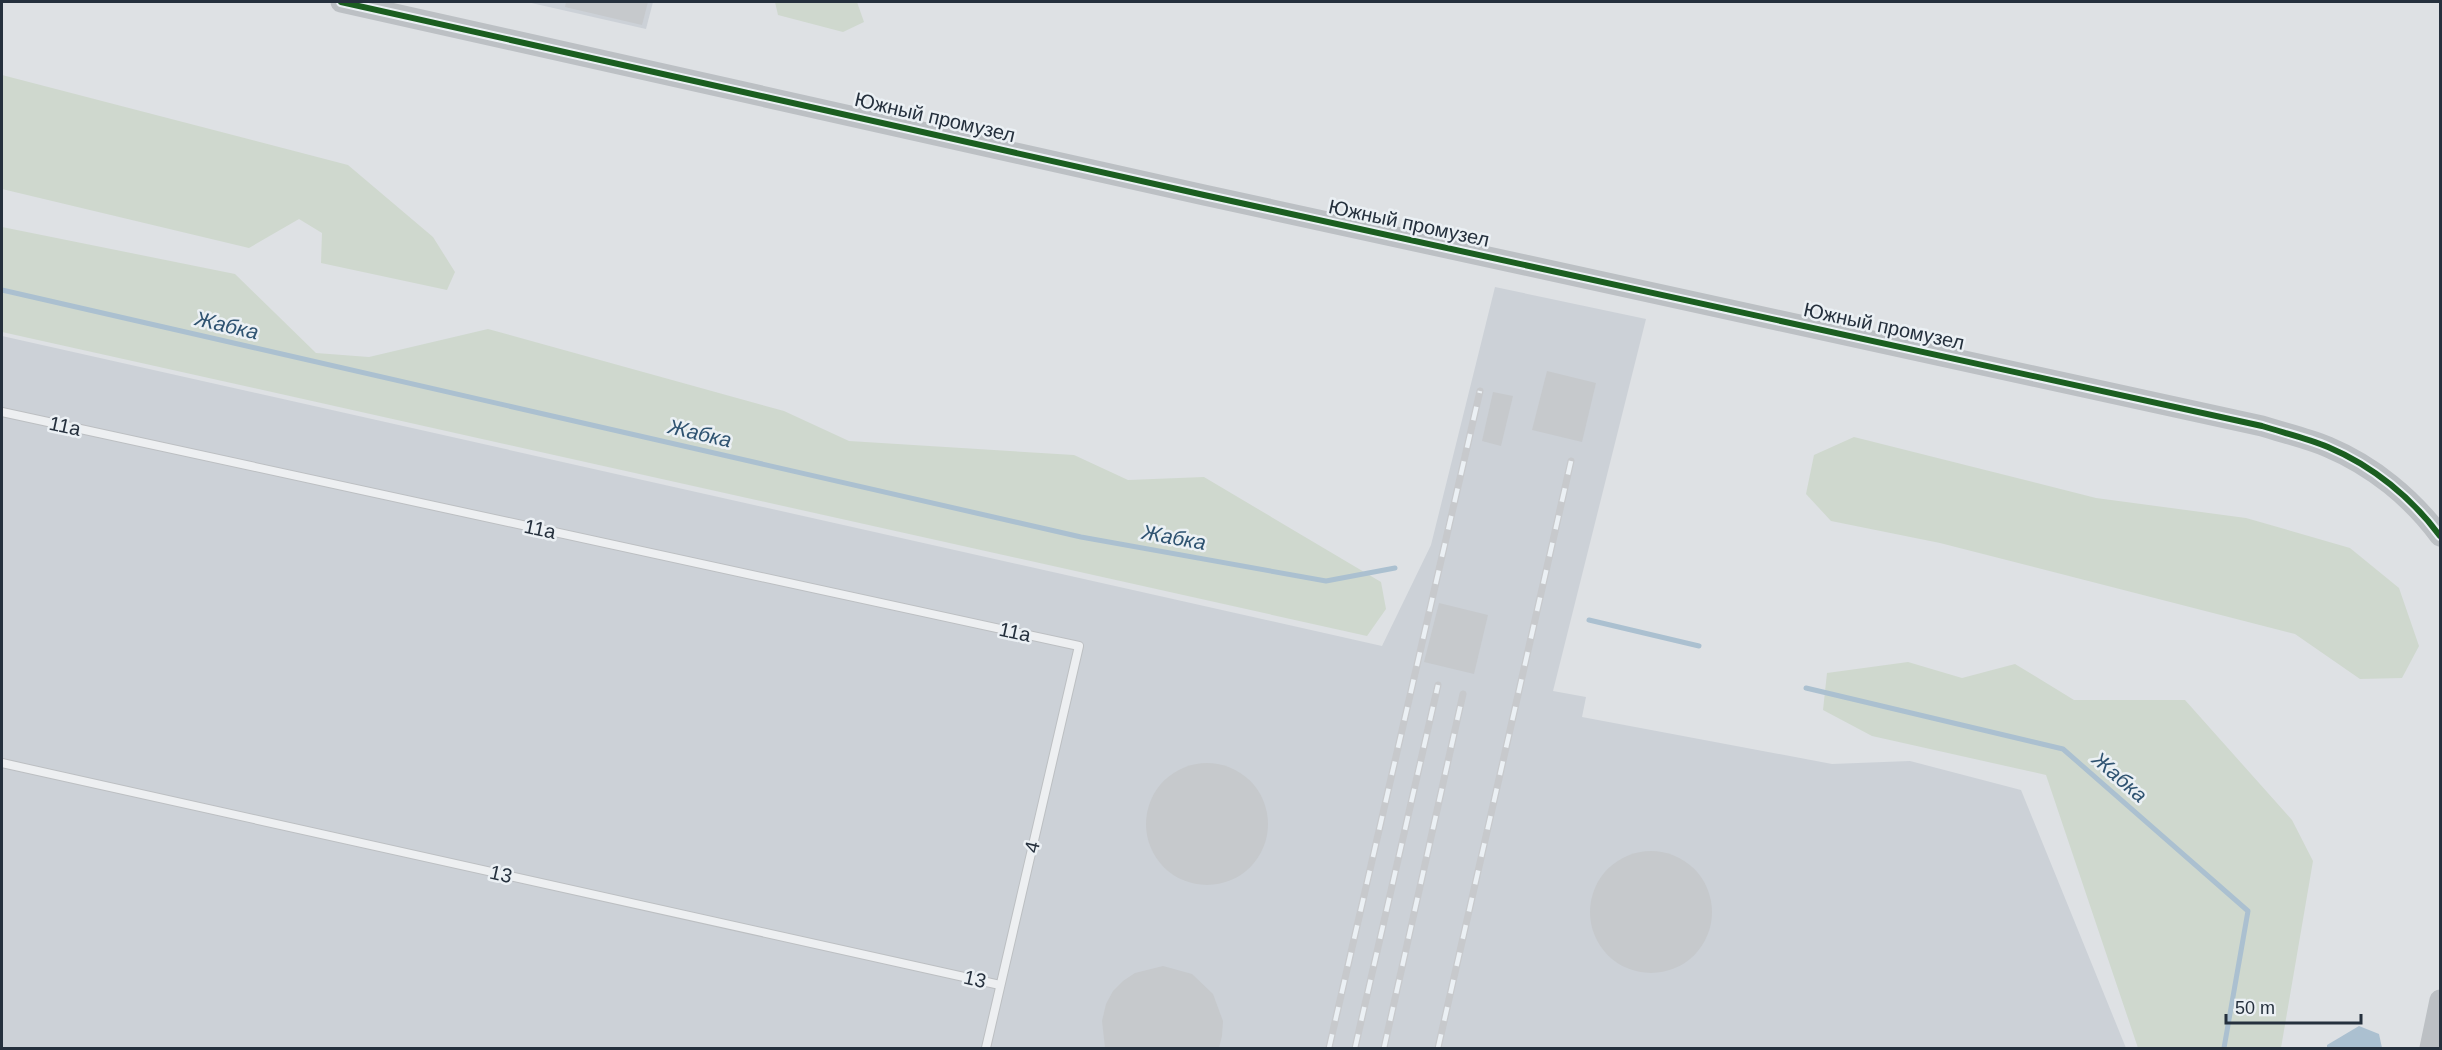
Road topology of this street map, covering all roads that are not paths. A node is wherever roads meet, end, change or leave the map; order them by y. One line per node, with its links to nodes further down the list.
1 (341, 2): 3 (street, Южный промузел)
2 (2, 412): 4 (lane, 11a / 11a)
3 (2440, 536)
4 (1079, 646): 6 (lane, 4 / 4)
5 (2, 763): 6 (lane, 13 / 13)
6 (1000, 985): 8 (lane, 4 / 4)
7 (2440, 1000): 9 (street)
8 (986, 1048)
9 (2430, 1048)

